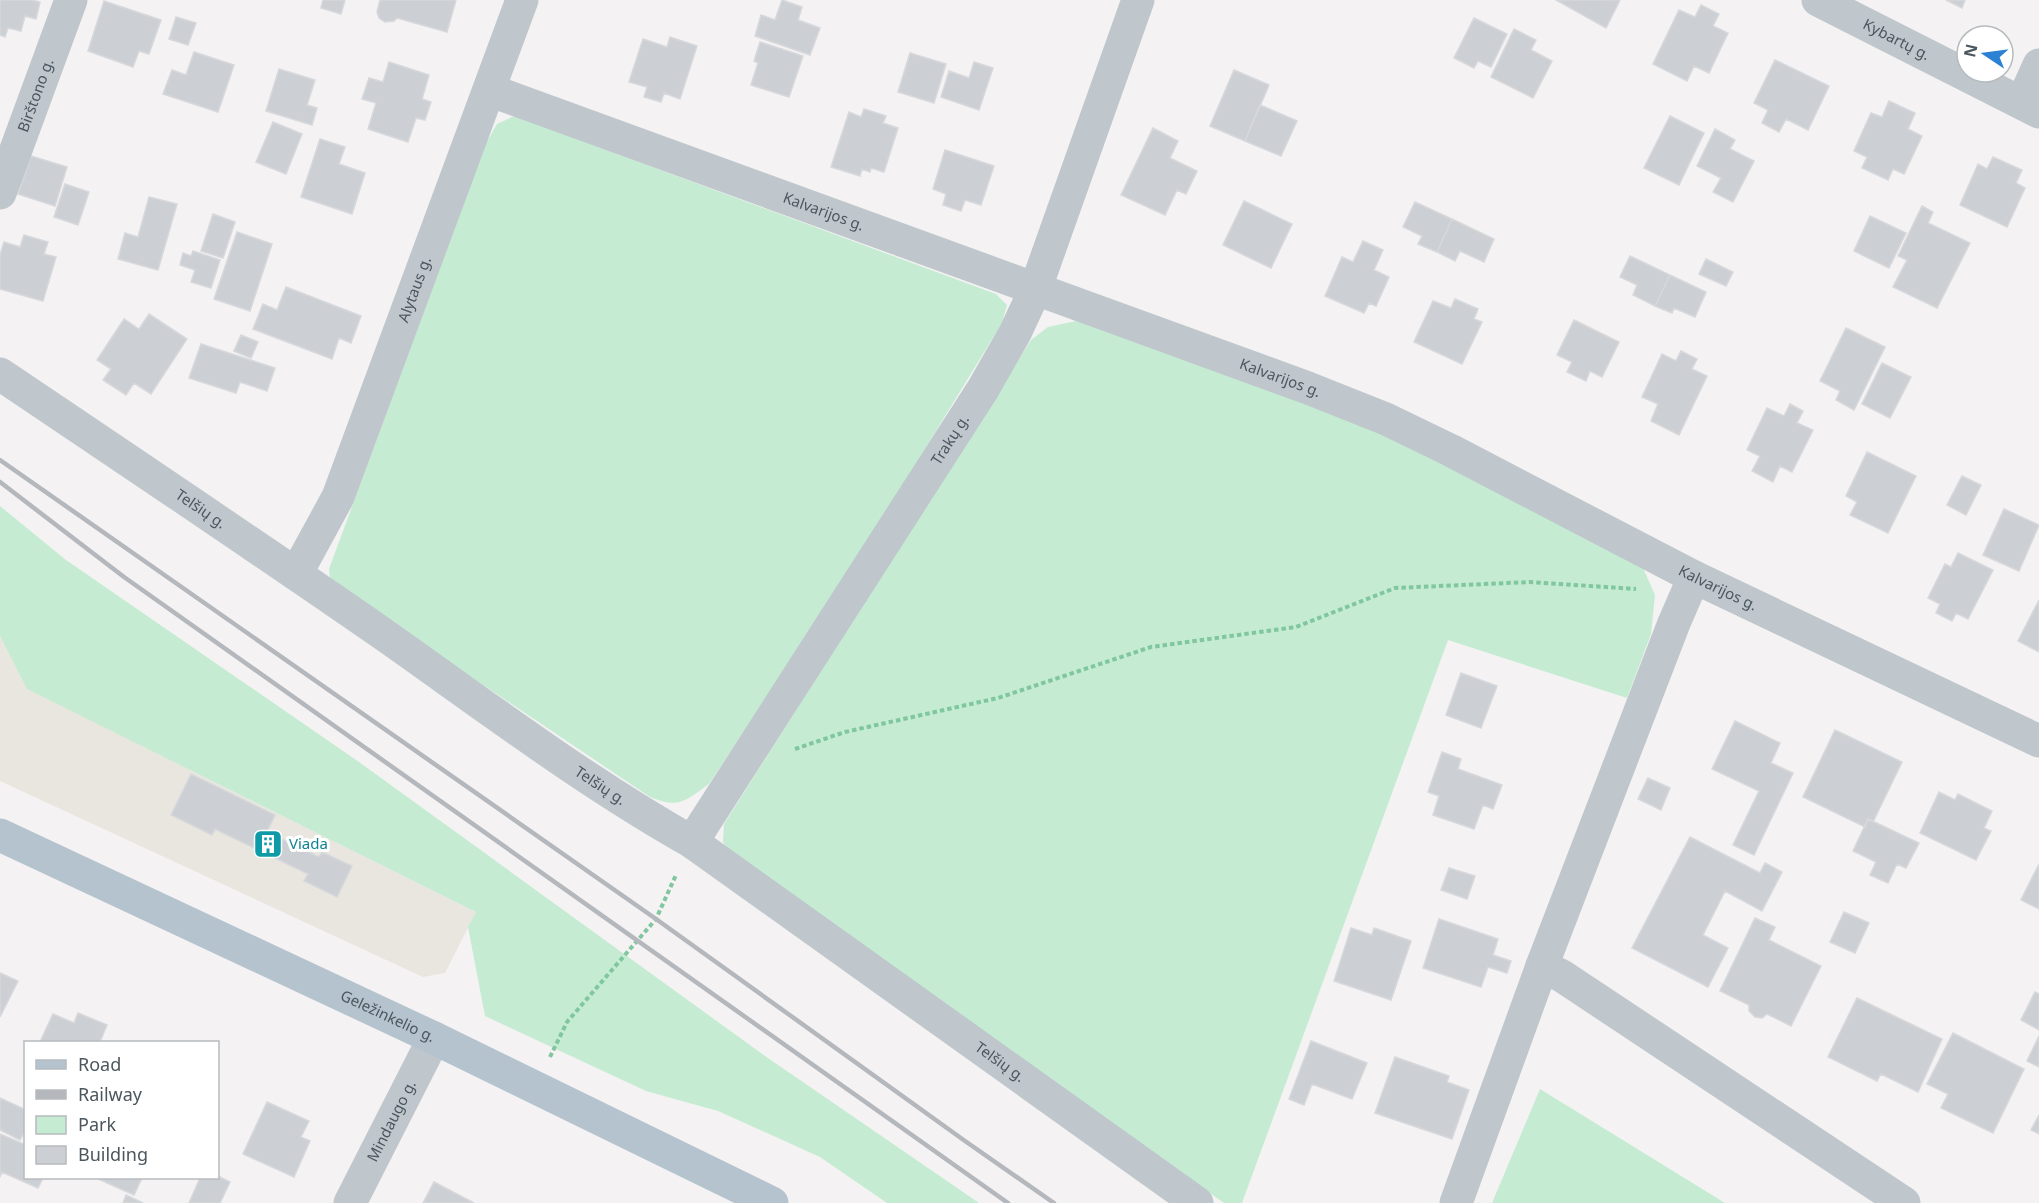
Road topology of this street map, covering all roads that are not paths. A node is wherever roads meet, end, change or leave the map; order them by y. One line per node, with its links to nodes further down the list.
1 (71, 0): 8 (street, Birštono g.)
2 (522, 0): 6 (street, Alytaus g.)
3 (1138, 0): 9 (street, Trakų g.)
4 (1818, 0): 7 (street, Kybartų g.)
5 (2039, 65): 7 (street)
6 (489, 90): 9 (street, Kalvarijos g.); 11 (street, Alytaus g.)
7 (2030, 108)
8 (0, 193)
9 (1035, 290): 12 (street, Kalvarijos g.); 15 (street, Trakų g.)
10 (0, 374): 11 (street, Telšių g.)
11 (296, 574): 15 (street, Telšių g.)
12 (1694, 577): 13 (street, Kalvarijos g.); 16 (street)
13 (2039, 741)
14 (0, 835): 17 (main road, Geležinkelio g.)
15 (692, 842): 20 (street, Telšių g.)
16 (1542, 966): 21 (street); 22 (street)
17 (434, 1038): 18 (street, Mindaugo g.); 19 (main road, Geležinkelio g.)
18 (350, 1203)
19 (772, 1203)
20 (1197, 1203)
21 (1456, 1203)
22 (1904, 1203)

